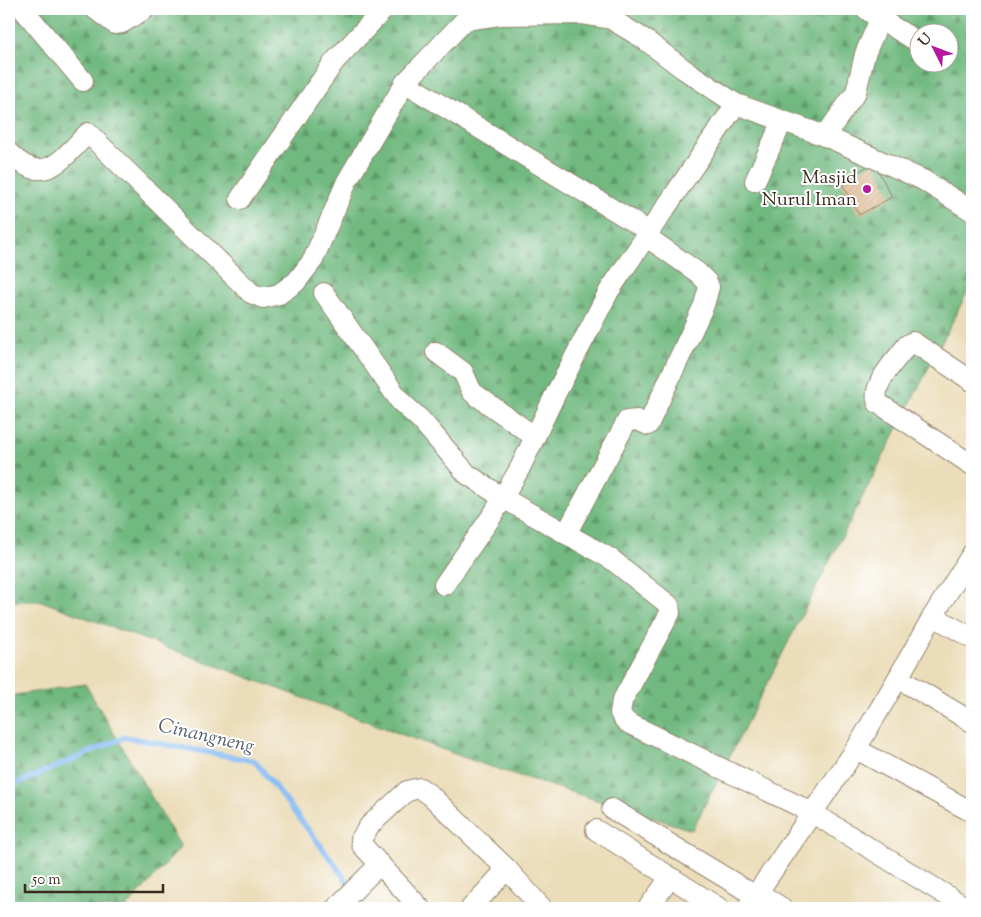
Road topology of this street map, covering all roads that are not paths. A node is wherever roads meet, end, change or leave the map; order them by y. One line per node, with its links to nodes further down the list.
1 (23, 9): 8 (street)
2 (96, 9): 3 (street)
3 (145, 9)
4 (384, 9): 15 (street)
5 (460, 14): 9 (street); 10 (street)
6 (873, 14): 7 (street); 12 (street)
7 (908, 36)
8 (83, 81)
9 (404, 83): 13 (street); 17 (street)
10 (736, 104): 11 (street); 17 (street)
11 (782, 122): 12 (street); 14 (street)
12 (825, 136): 16 (street)
13 (9, 153)
14 (755, 181)
15 (240, 199)
16 (972, 211)
17 (648, 234): 21 (street); 24 (street)
18 (324, 293): 23 (street)
19 (436, 352): 21 (street)
20 (972, 381): 22 (street)
21 (535, 437): 23 (street)
22 (972, 464)
23 (503, 498): 24 (street); 26 (street)
24 (566, 534): 33 (street)
25 (972, 554): 27 (street)
26 (444, 585)
27 (933, 616): 28 (street); 29 (street)
28 (972, 638)
29 (898, 678): 30 (street); 31 (street)
30 (972, 722)
31 (856, 749): 33 (street); 34 (street)
32 (612, 809): 39 (street)
33 (811, 812): 39 (street); 47 (street)
34 (972, 812)
35 (596, 830): 38 (street)
36 (380, 864): 37 (street); 40 (street); 41 (street)
37 (507, 869): 42 (street); 43 (street)
38 (670, 878): 44 (street); 45 (street)
39 (753, 898): 46 (street)
40 (336, 908)
41 (420, 908)
42 (471, 908)
43 (542, 908)
44 (648, 908)
45 (719, 908)
46 (782, 908)
47 (967, 908)

